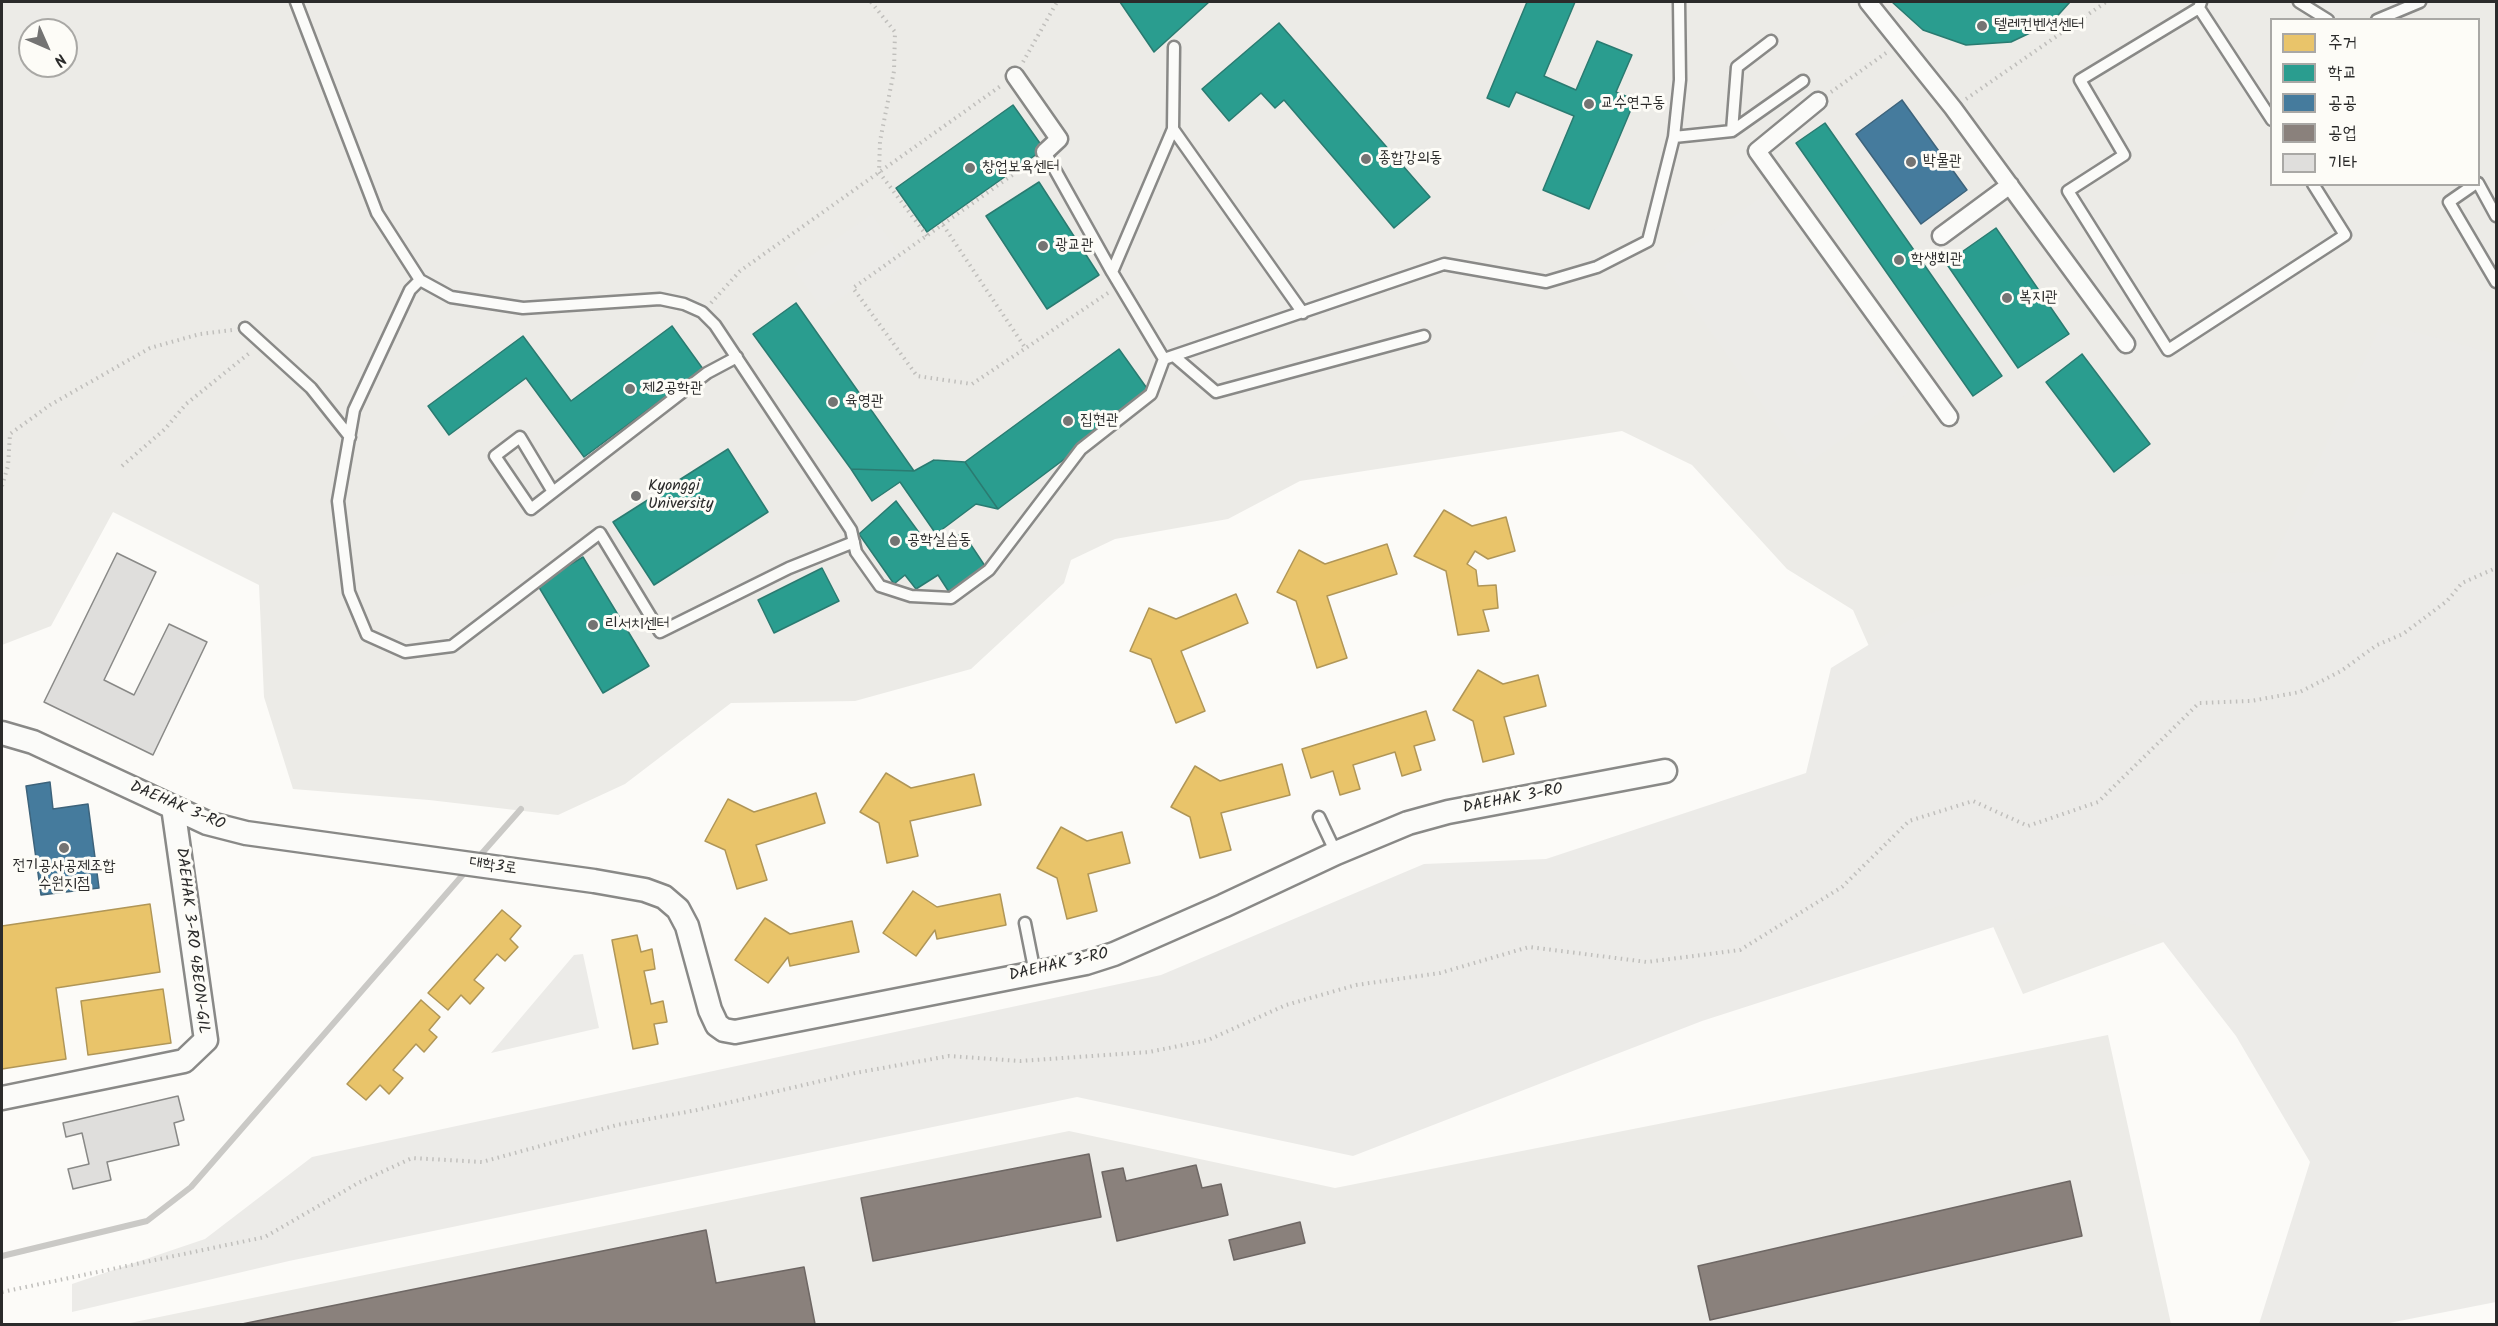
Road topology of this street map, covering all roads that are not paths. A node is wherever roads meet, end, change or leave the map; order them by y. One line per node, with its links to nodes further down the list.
1 (296, 2): 26 (lane)
2 (1679, 2): 17 (lane)
3 (1868, 2): 19 (street)
4 (2299, 2): 7 (lane)
5 (2420, 2): 8 (lane)
6 (2200, 5): 14 (lane); 20 (lane)
7 (2325, 18)
8 (2382, 18)
9 (1771, 41): 16 (lane)
10 (1174, 47): 15 (lane)
11 (1015, 76): 18 (street)
12 (1803, 81): 16 (lane)
13 (1818, 101): 34 (street)
14 (2270, 118)
15 (1173, 129): 25 (lane); 28 (lane)
16 (1732, 131): 17 (lane)
17 (1674, 137): 28 (lane)
18 (1045, 152): 25 (lane)
19 (2010, 185): 24 (street); 31 (street)
20 (2314, 186)
21 (2474, 186): 27 (lane)
22 (2478, 186): 23 (lane)
23 (2496, 216)
24 (1941, 236)
25 (1112, 272): 33 (lane)
26 (420, 280): 32 (lane); 35 (lane)
27 (2496, 282)
28 (1303, 313): 33 (lane)
29 (245, 328): 35 (lane)
30 (1424, 336): 33 (lane)
31 (2126, 344)
32 (736, 357): 36 (lane); 37 (lane)
33 (1169, 357): 37 (lane)
34 (1949, 417)
35 (350, 437): 37 (lane)
36 (553, 492): 36 (lane)
37 (854, 542)
38 (2, 733): 40 (street, DAEHAK 3-RO)
39 (1665, 771): 42 (street, DAEHAK 3-RO)
40 (173, 807): 43 (street, DAEHAK 3-RO); 47 (street, DAEHAK 3-RO 4BEON-GIL)
41 (1319, 818): 42 (lane)
42 (1336, 853): 46 (street, DAEHAK 3-RO)
43 (433, 859): 44 (street, 대학3로)
44 (554, 875): 46 (street, DAEHAK 3-RO)
45 (1025, 923): 46 (lane)
46 (1035, 973)
47 (2, 1098)

